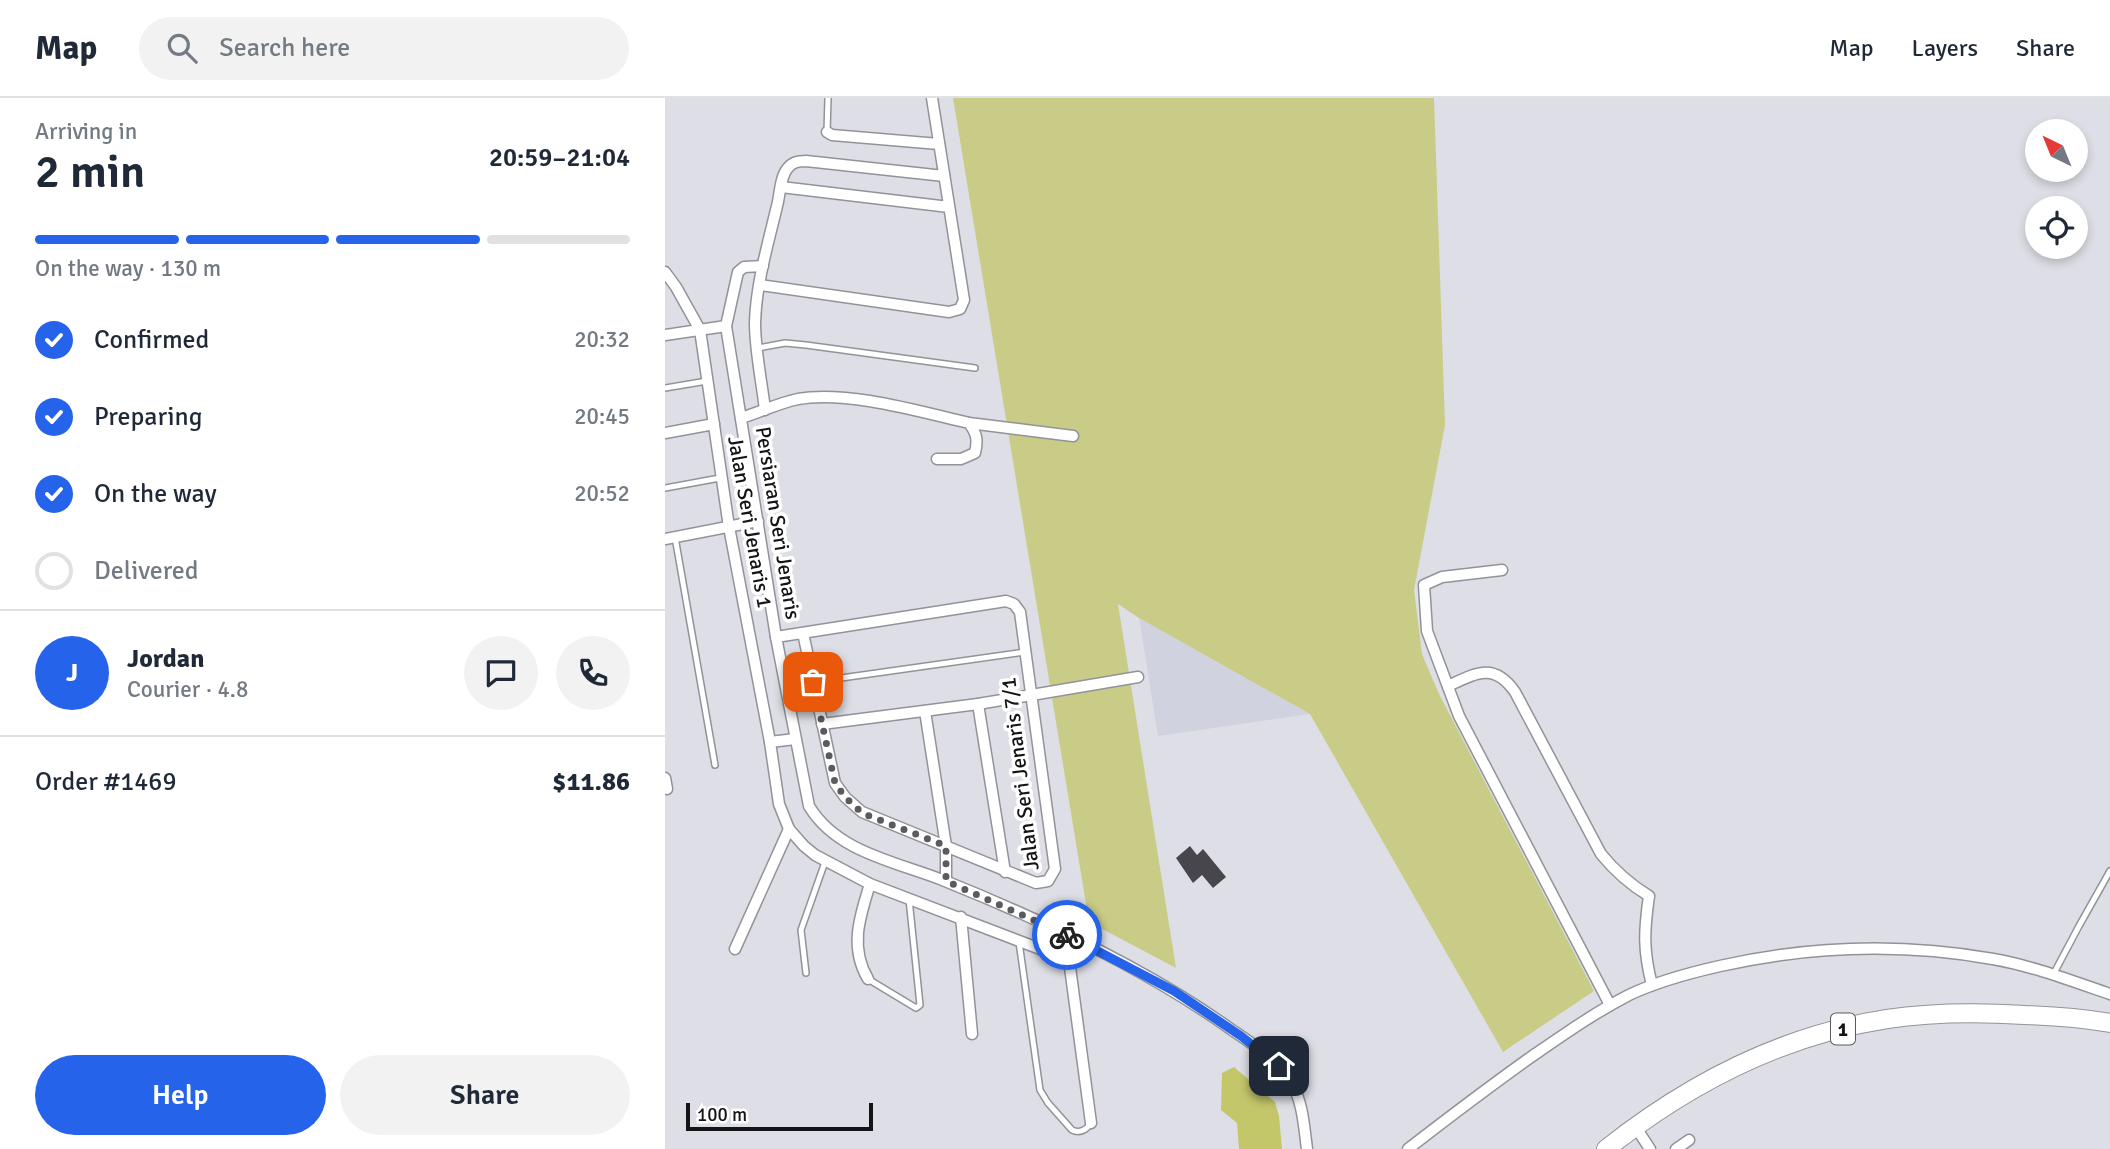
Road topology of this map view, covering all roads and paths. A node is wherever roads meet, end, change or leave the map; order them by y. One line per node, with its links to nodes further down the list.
1 (828, 98): 3 (lane)
2 (932, 98): 4 (street)
3 (827, 132): 4 (street)
4 (939, 144): 5 (street)
5 (944, 176): 6 (street); 7 (street)
6 (781, 187): 7 (street); 8 (street)
7 (949, 207): 10 (street)
8 (763, 266): 10 (street); 11 (street)
9 (665, 272): 12 (street, Jalan Seri Jenaris 1)
10 (760, 285): 14 (street)
11 (726, 326): 12 (street); 19 (street, Persiaran Seri Jenaris)
12 (700, 330): 13 (street); 16 (street, Jalan Seri Jenaris 1)
13 (665, 335)
14 (758, 348): 15 (lane); 18 (street)
15 (975, 368)
16 (707, 381): 17 (lane); 21 (street, Jalan Seri Jenaris 1)
17 (665, 388)
18 (765, 410): 19 (street); 20 (street)
19 (741, 418): 27 (street, Persiaran Seri Jenaris)
20 (969, 423): 23 (street); 24 (street)
21 (714, 424): 22 (street); 25 (street, Jalan Seri Jenaris 1)
22 (665, 433)
23 (1073, 436)
24 (937, 459)
25 (722, 478): 26 (lane); 28 (street, Jalan Seri Jenaris 1)
26 (665, 488)
27 (758, 521): 28 (street); 32 (street, Persiaran Seri Jenaris)
28 (729, 527): 29 (street); 42 (street, Jalan Seri Jenaris 1)
29 (670, 538): 43 (lane)
30 (1501, 570): 36 (street)
31 (803, 633): 32 (street); 33 (street, Jalan Seri Jenaris 7/1); 35 (street, Jalan Seri Jenaris 7/1)
32 (776, 637): 41 (street, Persiaran Seri Jenaris)
33 (1025, 652): 35 (lane); 37 (street, Jalan Seri Jenaris 7/1)
34 (1137, 677): 37 (street)
35 (813, 682): 40 (street, Jalan Seri Jenaris 7/1)
36 (1448, 686): 60 (street); 62 (street)
37 (1031, 694): 38 (street); 48 (street, Jalan Seri Jenaris 7/1)
38 (978, 704): 39 (street); 48 (street)
39 (925, 711): 40 (street); 45 (street)
40 (822, 724): 45 (street, Jalan Seri Jenaris 7/1)
41 (795, 739): 42 (street); 49 (street, Persiaran Seri Jenaris)
42 (770, 742): 44 (street, Jalan Seri Jenaris 1)
43 (715, 765)
44 (789, 829): 46 (street, Jalan Seri Jenaris 1); 55 (street)
45 (946, 846): 48 (street, Jalan Seri Jenaris 7/1); 49 (street)
46 (826, 862): 50 (street, Jalan Seri Jenaris 1); 57 (lane)
47 (2110, 871): 58 (lane)
48 (1005, 872)
49 (946, 881): 53 (street, Persiaran Seri Jenaris)
50 (870, 884): 51 (street, Jalan Seri Jenaris 1); 59 (street)
51 (909, 898): 52 (street, Jalan Seri Jenaris 1); 59 (lane)
52 (961, 917): 54 (street, Jalan Seri Jenaris 1); 64 (street)
53 (1077, 940): 56 (street); 68 (street, Persiaran Seri Jenaris)
54 (1019, 942): 56 (street, Jalan Seri Jenaris 1); 65 (lane)
55 (735, 949)
56 (1069, 960): 65 (street)
57 (806, 973)
58 (2053, 975): 60 (street); 61 (street)
59 (868, 979)
60 (1652, 985): 62 (street)
61 (2110, 994)
62 (1610, 1006): 69 (street)
63 (2110, 1023): 66 (main road, 1)
64 (972, 1034)
65 (1091, 1123)
66 (1635, 1126): 70 (main road, 1); 71 (street)
67 (1689, 1140): 72 (street)
68 (1307, 1149)
69 (1408, 1149)
70 (1606, 1149)
71 (1650, 1149)
72 (1676, 1149)

